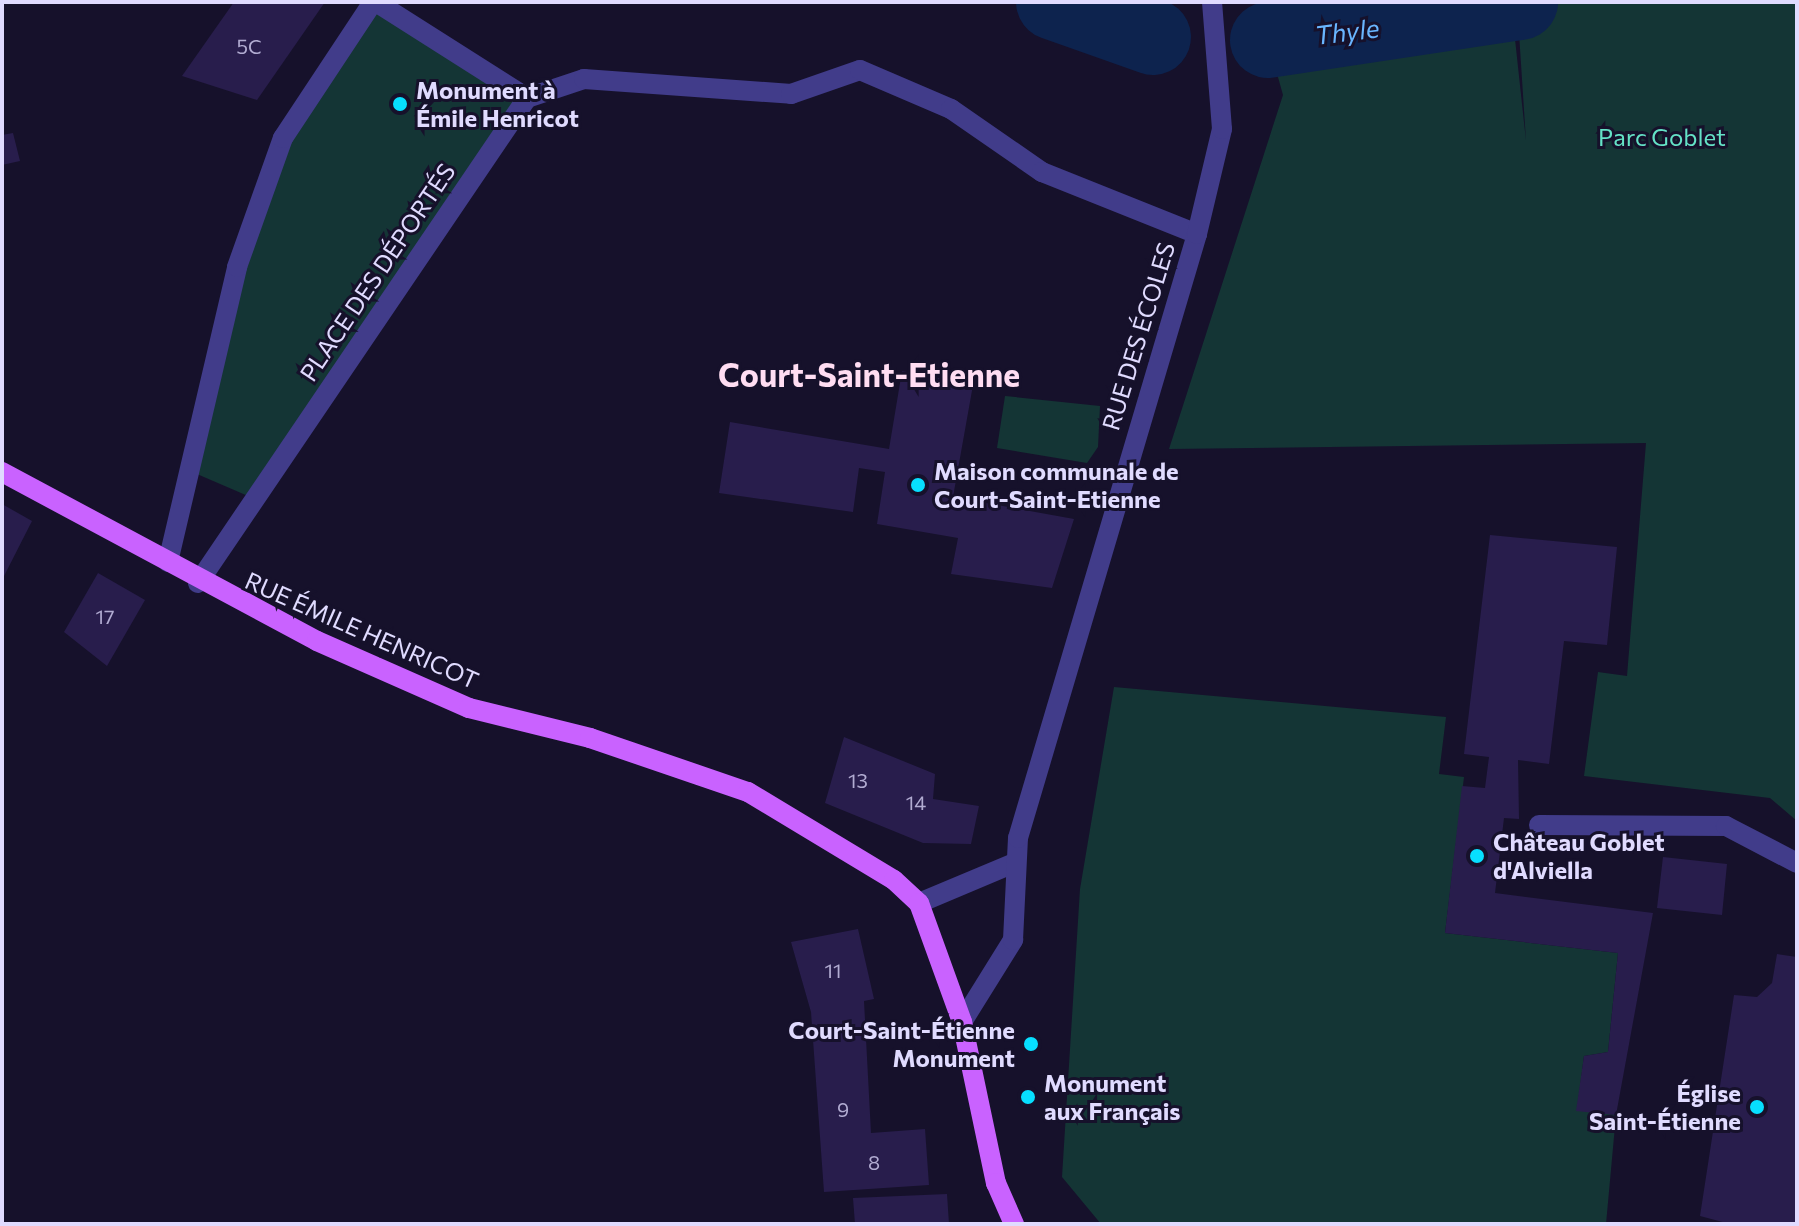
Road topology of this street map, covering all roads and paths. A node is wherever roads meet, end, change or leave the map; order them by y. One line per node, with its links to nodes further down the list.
1 (374, 2): 3 (street); 6 (street)
2 (1214, 8): 4 (street, RUE DES ÉCOLES)
3 (527, 98): 4 (street); 7 (street, PLACE DES DÉPORTÉS)
4 (1197, 234): 10 (street, RUE DES ÉCOLES)
5 (2, 472): 6 (main road, RUE ÉMILE HENRICOT)
6 (168, 562): 7 (main road, RUE ÉMILE HENRICOT)
7 (198, 583): 11 (main road, RUE ÉMILE HENRICOT)
8 (1539, 825): 9 (street)
9 (1797, 863)
10 (1012, 864): 11 (street); 12 (street, RUE DES ÉCOLES)
11 (919, 903): 12 (main road)
12 (962, 1022): 13 (main road)
13 (1014, 1224)

